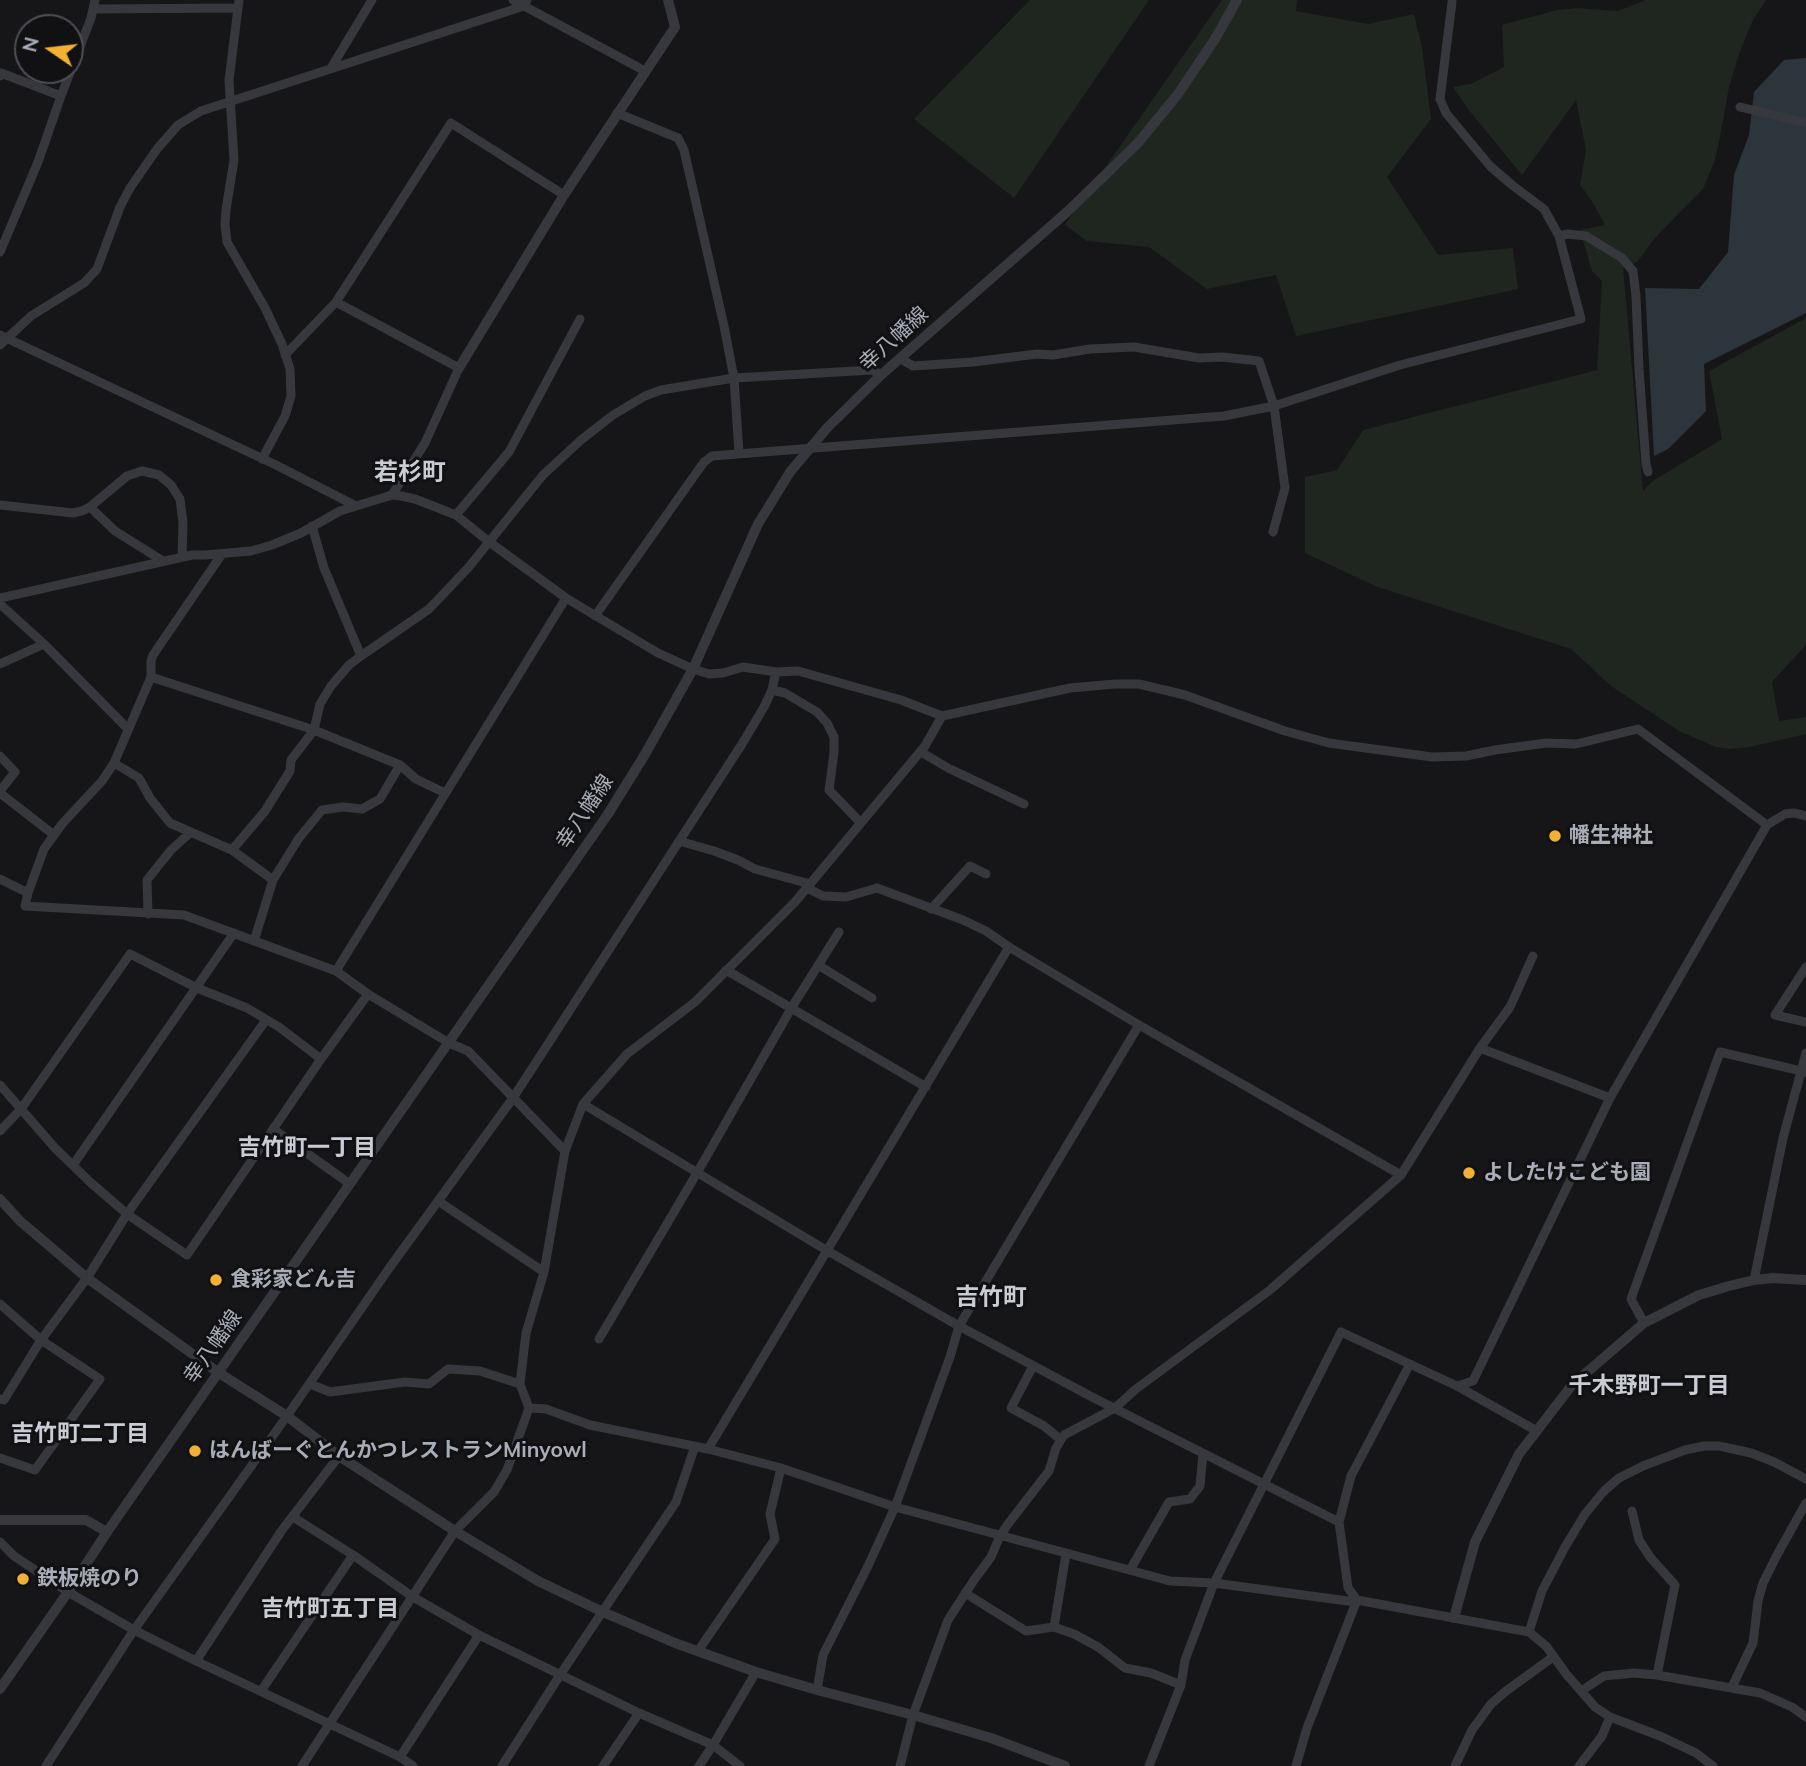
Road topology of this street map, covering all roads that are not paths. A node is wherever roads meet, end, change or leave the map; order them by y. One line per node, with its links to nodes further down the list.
1 (372, 0): 10 (street)
2 (513, 0): 8 (street)
3 (668, 0): 11 (street)
4 (1237, 0): 26 (street, 幸八幡線)
5 (1464, 0): 6 (street)
6 (1449, 1): 19 (street)
7 (95, 3): 9 (street); 13 (street)
8 (526, 3): 10 (street); 11 (street)
9 (238, 4): 14 (street)
10 (331, 68): 14 (street)
11 (645, 71): 16 (street)
12 (0, 76): 13 (street)
13 (61, 96): 20 (street)
14 (232, 100): 23 (street); 25 (street)
15 (1744, 108): 17 (street)
16 (617, 113): 18 (street); 29 (street)
17 (1806, 123)
18 (564, 195): 21 (street); 27 (street)
19 (1559, 236): 30 (street); 34 (street)
20 (0, 251)
21 (336, 302): 25 (street); 27 (street)
22 (580, 319): 39 (street)
23 (4, 336): 24 (street); 33 (street)
24 (0, 345)
25 (285, 355): 33 (street)
26 (901, 359): 28 (street, 幸八幡線); 30 (street)
27 (459, 368): 35 (street)
28 (881, 375): 29 (street); 31 (street, 幸八幡線)
29 (734, 377): 32 (street); 42 (street)
30 (1274, 406): 31 (street); 41 (street)
31 (809, 449): 32 (street); 53 (street, 幸八幡線)
32 (739, 453): 49 (street)
33 (262, 459): 37 (street)
34 (1648, 472)
35 (392, 495): 37 (street); 39 (street)
36 (0, 505): 38 (street)
37 (356, 506): 40 (street)
38 (90, 507): 44 (street); 45 (street)
39 (456, 515): 42 (street)
40 (312, 526): 43 (street); 51 (street)
41 (1273, 532)
42 (488, 541): 47 (street); 51 (street)
43 (222, 554): 44 (street); 55 (street)
44 (182, 557): 45 (street)
45 (163, 561): 46 (street)
46 (0, 598)
47 (566, 598): 49 (street); 65 (street)
48 (0, 604): 50 (street)
49 (595, 617): 53 (street)
50 (44, 644): 52 (street); 58 (street)
51 (361, 656): 59 (street)
52 (0, 664)
53 (693, 669): 54 (street); 97 (street, 幸八幡線)
54 (776, 672): 56 (street); 57 (street)
55 (151, 677): 58 (street); 59 (street)
56 (772, 690): 68 (street); 72 (street)
57 (942, 716): 60 (street); 69 (street)
58 (128, 729): 62 (street)
59 (314, 730): 63 (street); 73 (street)
60 (921, 752): 66 (street); 68 (street)
61 (0, 756): 64 (street)
62 (114, 763): 70 (street); 71 (street)
63 (400, 765): 65 (street); 76 (street)
64 (0, 792): 71 (street)
65 (445, 793): 89 (street)
66 (1024, 804)
67 (1806, 816): 69 (street)
68 (861, 823): 77 (street)
69 (1767, 825): 105 (street)
70 (191, 832): 73 (street); 80 (street)
71 (54, 835): 78 (street)
72 (678, 841): 77 (street); 104 (street)
73 (232, 850): 76 (street)
74 (986, 874): 79 (street)
75 (0, 879): 78 (street)
76 (273, 880): 83 (street)
77 (809, 886): 79 (street); 88 (street)
78 (28, 893): 80 (street)
79 (931, 909): 84 (street)
80 (148, 914): 82 (street)
81 (839, 932): 86 (street)
82 (234, 933): 83 (street); 90 (street)
83 (254, 941): 89 (street)
84 (1009, 947): 96 (street); 103 (street)
85 (1533, 956): 98 (street)
86 (818, 965): 92 (street); 93 (street)
87 (1806, 967): 95 (street)
88 (726, 970): 93 (street); 106 (street)
89 (336, 971): 91 (street)
90 (197, 988): 94 (street); 107 (street); 111 (street)
91 (368, 994): 97 (street); 100 (street)
92 (872, 998)
93 (792, 1007): 103 (street); 112 (street)
94 (266, 1020): 100 (street); 117 (street)
95 (1806, 1022)
96 (1139, 1026): 113 (street); 125 (street)
97 (449, 1043): 104 (street); 114 (street, 幸八幡線)
98 (1480, 1048): 105 (street); 113 (street)
99 (1806, 1053): 101 (street)
100 (321, 1059): 108 (street)
101 (1804, 1071): 121 (street); 124 (street)
102 (0, 1085): 107 (street)
103 (926, 1087): 118 (street)
104 (513, 1098): 110 (street); 116 (street)
105 (1610, 1098): 133 (street)
106 (583, 1104): 110 (street); 112 (street)
107 (21, 1109): 109 (street); 111 (street)
108 (273, 1129): 114 (street); 117 (street)
109 (0, 1131)
110 (565, 1151): 119 (street)
111 (73, 1165): 117 (street)
112 (697, 1173): 118 (street); 126 (street)
113 (1401, 1175): 136 (street)
114 (351, 1184): 130 (street, 幸八幡線)
115 (0, 1199): 120 (street)
116 (438, 1201): 119 (street); 131 (street)
117 (127, 1214): 120 (street)
118 (826, 1250): 125 (street); 142 (street)
119 (544, 1272): 132 (street)
120 (87, 1278): 127 (street); 130 (street)
121 (1754, 1280): 122 (street); 124 (street)
122 (1806, 1280)
123 (0, 1304): 127 (street)
124 (1644, 1323): 139 (street)
125 (959, 1326): 129 (street); 150 (street)
126 (599, 1339)
127 (41, 1340): 134 (street); 145 (street)
128 (1410, 1364): 133 (street); 148 (street); 154 (street)
129 (1033, 1366): 136 (street); 140 (street)
130 (219, 1373): 138 (street); 156 (street, 幸八幡線)
131 (310, 1384): 132 (street); 138 (street)
132 (520, 1384): 135 (street)
133 (1457, 1386): 139 (street)
134 (2, 1399): 137 (street)
135 (529, 1408): 141 (street); 155 (street)
136 (1115, 1408): 140 (street); 143 (street)
137 (0, 1410)
138 (287, 1416): 144 (street); 170 (street)
139 (1537, 1431): 168 (street)
140 (1061, 1440): 157 (street)
141 (695, 1446): 142 (street); 167 (street)
142 (708, 1449): 146 (street)
143 (1203, 1453): 148 (street); 161 (street)
144 (339, 1455): 152 (street); 155 (street)
145 (0, 1458)
146 (781, 1468): 150 (street); 173 (street)
147 (1806, 1479): 171 (street)
148 (1264, 1485): 154 (street); 162 (street)
149 (1806, 1503): 180 (street)
150 (895, 1507): 157 (street); 182 (street)
151 (1632, 1511): 178 (street)
152 (293, 1517): 160 (street); 175 (street)
153 (0, 1520): 156 (street)
154 (1339, 1522): 166 (street)
155 (456, 1531): 165 (street); 167 (street)
156 (107, 1532): 163 (street, 幸八幡線)
157 (1000, 1536): 159 (street); 164 (street)
158 (0, 1542): 163 (street)
159 (1066, 1554): 161 (street); 169 (street)
160 (353, 1555): 165 (street); 183 (street)
161 (1130, 1570): 162 (street)
162 (1214, 1583): 166 (street); 179 (street)
163 (68, 1592): 170 (street); 181 (street, 幸八幡線)
164 (965, 1593): 169 (street); 186 (street)
165 (413, 1597): 172 (street); 189 (street)
166 (1357, 1600): 168 (street); 202 (street)
167 (603, 1612): 173 (street); 177 (street)
168 (1454, 1618): 171 (street)
169 (1054, 1626): 179 (street)
170 (134, 1630): 175 (street); 192 (street)
171 (1529, 1632): 174 (street)
172 (479, 1634): 177 (street); 191 (street)
173 (698, 1651): 176 (street)
174 (1553, 1657): 184 (street); 203 (street)
175 (196, 1661): 183 (street)
176 (756, 1672): 182 (street); 190 (street)
177 (560, 1675): 185 (street); 195 (street)
178 (1657, 1675): 180 (street); 184 (street)
179 (1181, 1685): 201 (street)
180 (1732, 1687): 188 (street)
181 (0, 1689)
182 (817, 1690): 186 (street)
183 (261, 1691): 189 (street)
184 (1581, 1691): 187 (street)
185 (639, 1713): 190 (street); 196 (street)
186 (913, 1715): 199 (street); 200 (street)
187 (1610, 1717): 204 (street); 205 (street)
188 (1806, 1717)
189 (328, 1724): 191 (street); 193 (street)
190 (713, 1745): 197 (street); 198 (street)
191 (400, 1757): 194 (street)
192 (46, 1766)
193 (302, 1766)
194 (413, 1766)
195 (502, 1766)
196 (603, 1766)
197 (699, 1766)
198 (740, 1766)
199 (900, 1766)
200 (1065, 1766)
201 (1149, 1766)
202 (1296, 1766)
203 (1455, 1766)
204 (1579, 1766)
205 (1713, 1766)

